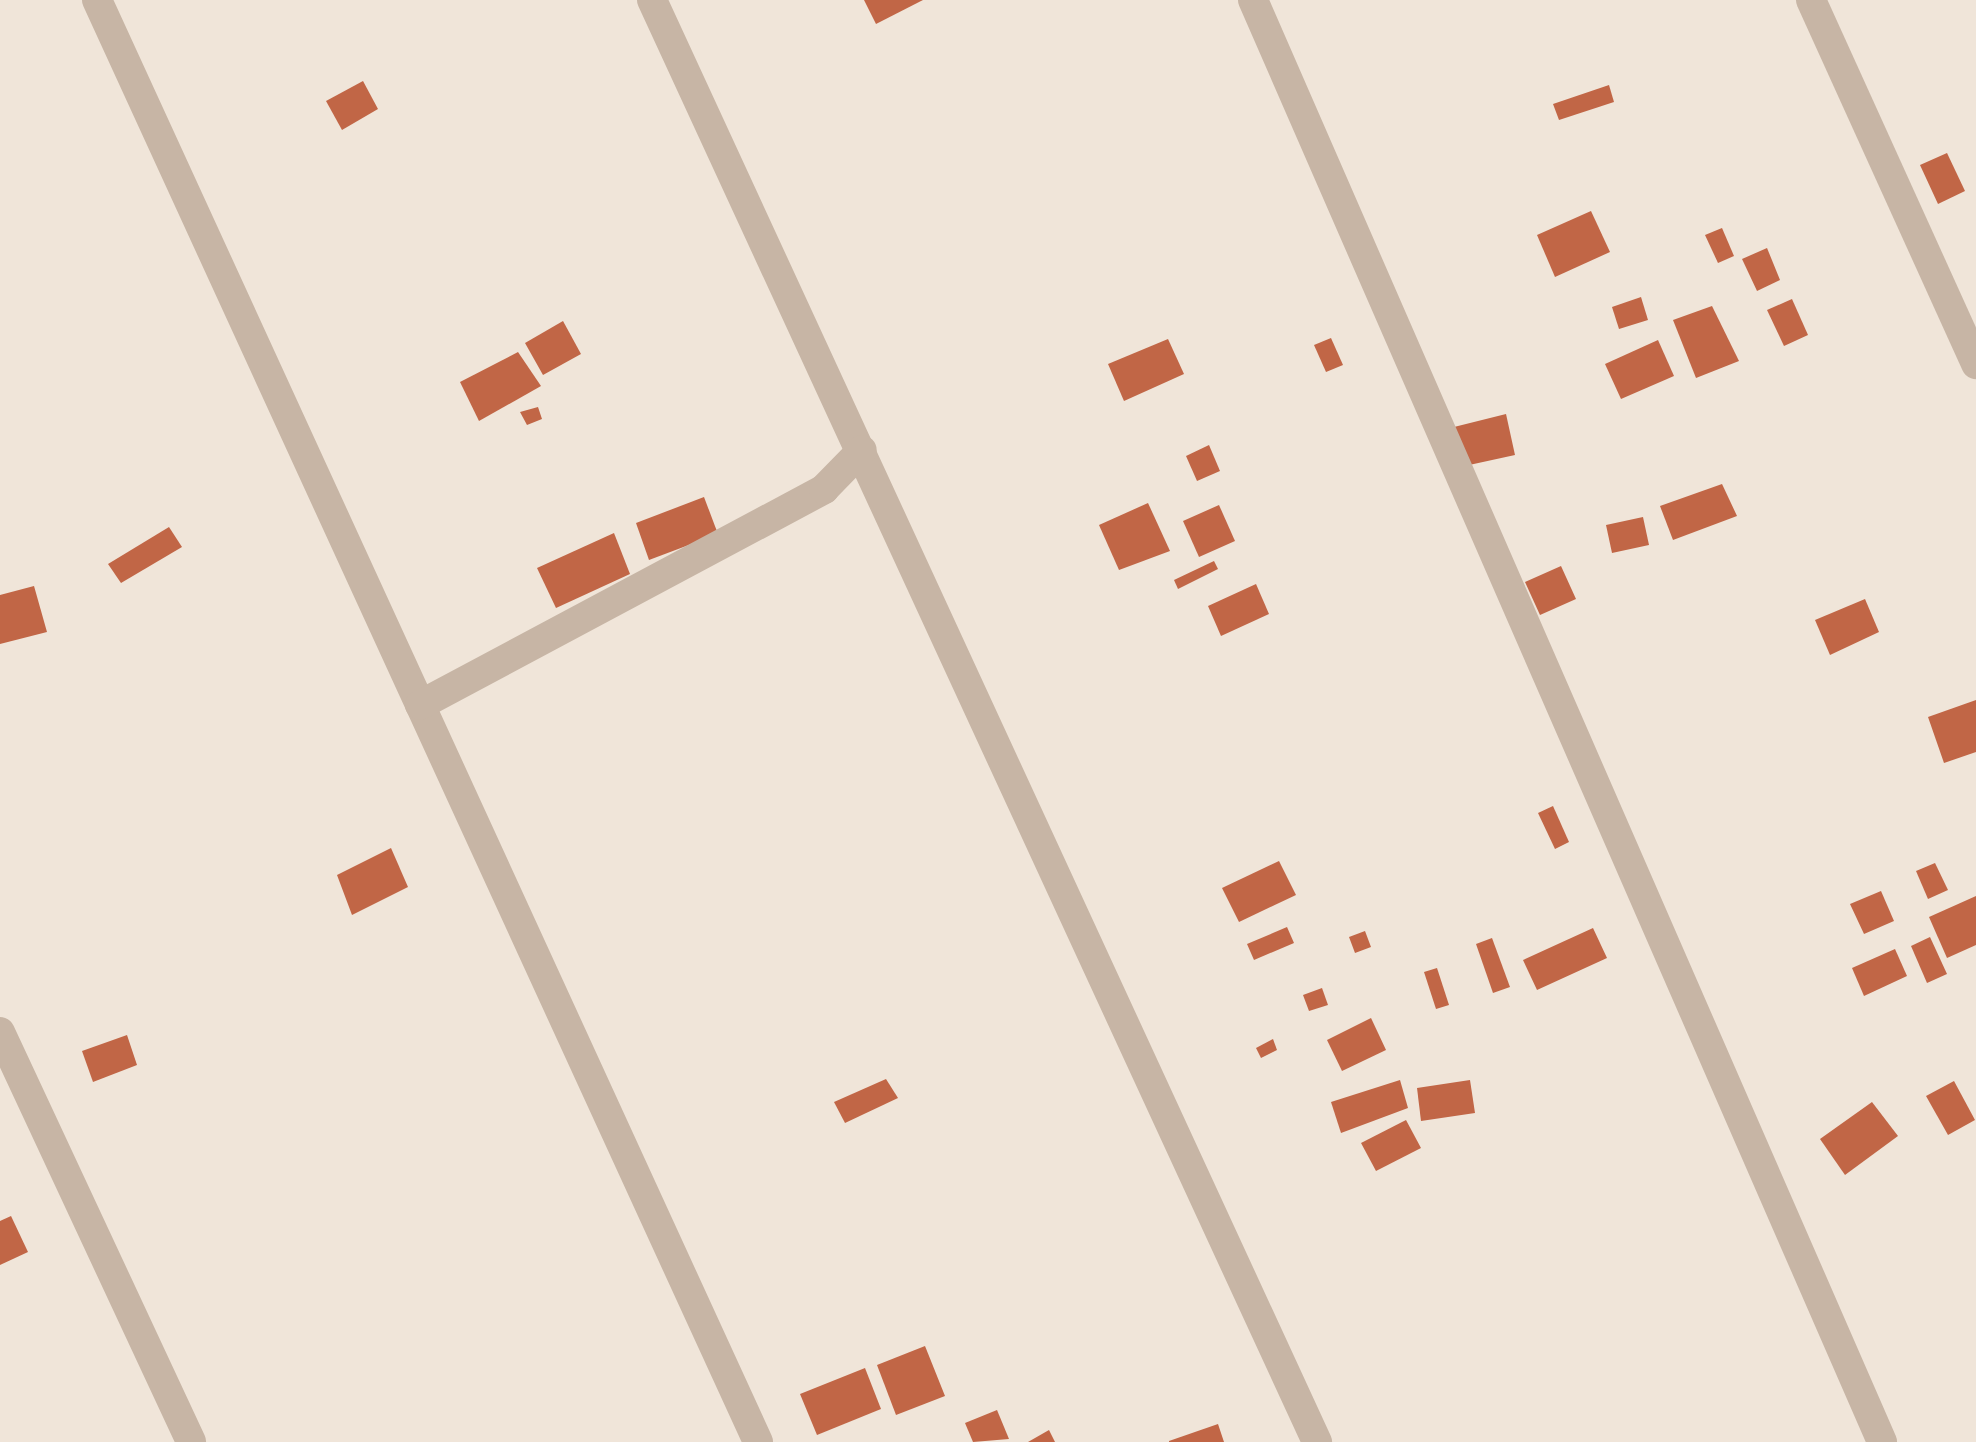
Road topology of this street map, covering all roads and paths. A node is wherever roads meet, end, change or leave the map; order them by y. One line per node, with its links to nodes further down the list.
1 (97, 0): 7 (street)
2 (652, 0): 6 (street)
3 (1252, 0): 12 (street)
4 (1810, 0): 5 (street)
5 (1976, 364)
6 (862, 450): 7 (street); 11 (street)
7 (420, 704): 10 (street)
8 (0, 1032): 9 (street)
9 (191, 1442)
10 (758, 1442)
11 (1317, 1442)
12 (1882, 1442)

